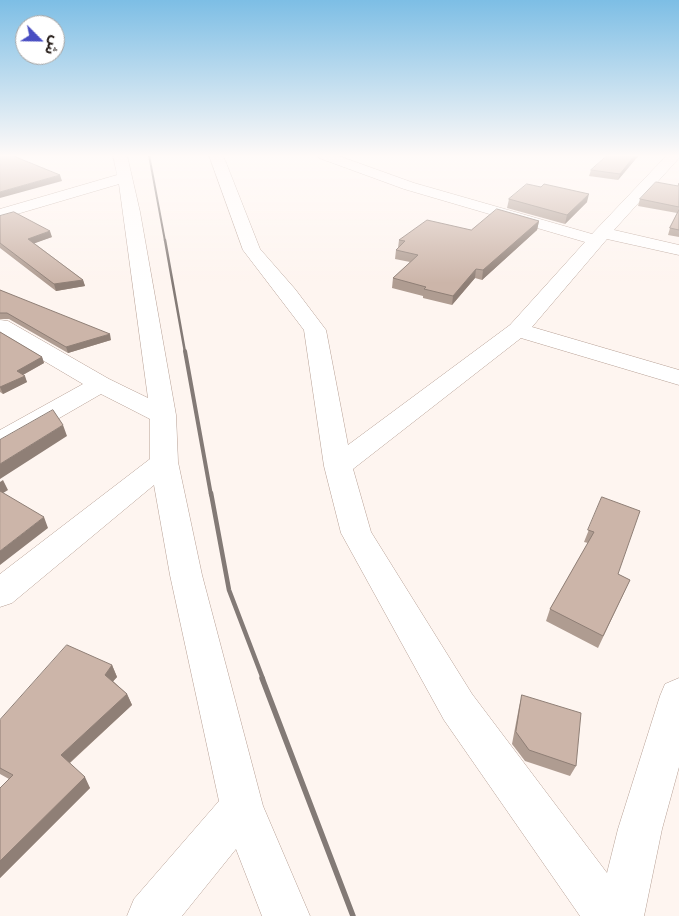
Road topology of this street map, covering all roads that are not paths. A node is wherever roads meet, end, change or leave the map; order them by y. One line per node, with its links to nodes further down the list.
1 (41, 198): 6 (street)
2 (127, 198): 13 (street)
3 (232, 198): 16 (street)
4 (453, 198): 7 (street)
5 (635, 198): 7 (street)
6 (0, 214)
7 (600, 237): 8 (street); 10 (street)
8 (679, 250)
9 (0, 326): 12 (street)
10 (518, 330): 11 (street); 16 (street)
11 (679, 378)
12 (100, 384): 13 (street); 14 (street)
13 (163, 415): 15 (street)
14 (0, 441)
15 (164, 462): 17 (street); 19 (street)
16 (338, 466): 22 (street)
17 (0, 593)
18 (679, 696): 23 (street)
19 (242, 807): 20 (street); 21 (street)
20 (150, 916)
21 (286, 916)
22 (609, 916)
23 (620, 916)

